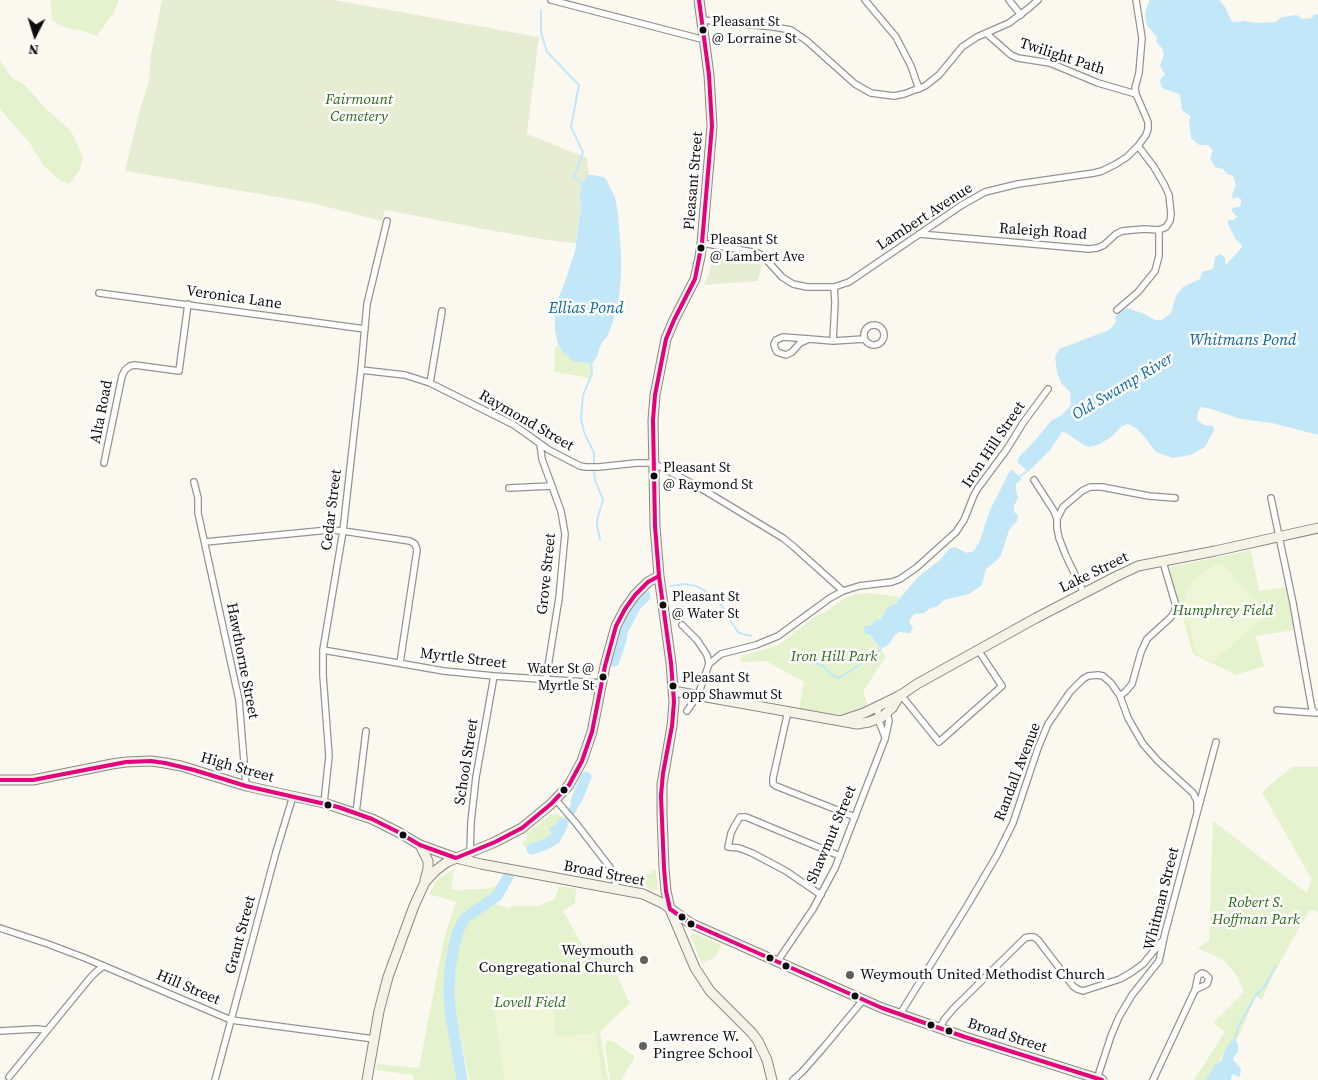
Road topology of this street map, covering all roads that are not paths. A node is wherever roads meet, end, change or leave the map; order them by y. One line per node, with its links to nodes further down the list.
1 (551, 0): 10 (street)
2 (700, 0): 8 (main road, Pleasant Street)
3 (865, 0): 11 (street)
4 (1009, 0): 7 (street)
5 (1038, 0): 7 (street)
6 (1136, 0): 12 (street)
7 (1021, 15): 9 (street)
8 (702, 20): 10 (main road, Pleasant Street); 11 (street)
9 (986, 33): 11 (street); 12 (street, Twilight Path)
10 (705, 40): 17 (main road, Pleasant Street)
11 (919, 89)
12 (1136, 94): 13 (street, Lambert Avenue)
13 (1138, 146): 15 (street); 16 (street, Lambert Avenue)
14 (387, 222): 23 (street, Cedar Street)
15 (1159, 230): 16 (street, Raleigh Road); 21 (street)
16 (919, 234): 18 (street, Lambert Avenue)
17 (702, 243): 18 (street, Lambert Avenue); 31 (main road, Pleasant Street)
18 (834, 286): 26 (street)
19 (99, 293): 20 (street, Veronica Lane)
20 (188, 304): 23 (street, Veronica Lane); 32 (street, Alta Road)
21 (1117, 310)
22 (442, 311): 28 (street)
23 (365, 329): 27 (street, Cedar Street)
24 (809, 339): 24 (street); 26 (street)
25 (864, 339): 26 (street)
26 (833, 341)
27 (361, 370): 28 (street, Raymond Street); 41 (street, Cedar Street)
28 (430, 383): 30 (street, Raymond Street)
29 (1048, 389): 46 (street, Iron Hill Street)
30 (540, 444): 31 (street, Raymond Street); 35 (street, Grove Street)
31 (653, 462): 45 (main road, Pleasant Street); 46 (street)
32 (104, 463)
33 (1034, 480): 39 (street)
34 (194, 482): 43 (street, Hawthorne Street)
35 (552, 486): 36 (street); 54 (street, Grove Street)
36 (510, 488)
37 (1175, 498): 39 (street)
38 (1272, 498): 42 (street)
39 (1057, 519): 47 (street)
40 (1318, 528): 42 (main road, Lake Street)
41 (342, 531): 43 (street); 49 (street, Cedar Street); 51 (street)
42 (1280, 536): 44 (main road, Lake Street); 64 (street)
43 (206, 542): 71 (street, Hawthorne Street)
44 (1163, 562): 47 (main road, Lake Street); 59 (street)
45 (659, 576): 55 (main road); 56 (main road, Pleasant Street)
46 (843, 591): 52 (street, Iron Hill Street)
47 (1084, 593): 50 (main road, Lake Street)
48 (682, 625): 52 (street)
49 (323, 650): 51 (street, Myrtle Street); 73 (street, Cedar Street)
50 (978, 650): 57 (main road, Lake Street); 57 (street)
51 (400, 663): 53 (street, Myrtle Street)
52 (709, 664): 58 (street)
53 (494, 676): 54 (street, Myrtle Street); 79 (street, School Street)
54 (546, 679): 55 (street, Myrtle Street)
55 (602, 683): 74 (main road)
56 (673, 691): 58 (main road); 85 (main road, Pleasant Street)
57 (901, 694): 60 (main road, Lake Street); 65 (main road, Lake Street)
58 (698, 695): 62 (street); 63 (main road)
59 (1120, 696): 75 (street, Randall Avenue); 92 (street, Randall Avenue)
60 (878, 705): 65 (street, Shawmut Street); 65 (street, Shawmut Street); 66 (main road)
61 (1277, 710): 64 (street)
62 (688, 711)
63 (788, 711): 66 (main road); 77 (street)
64 (1317, 713)
65 (883, 716): 66 (main road); 68 (street, Shawmut Street); 68 (street, Shawmut Street)
66 (840, 721)
67 (366, 731): 76 (street)
68 (885, 739): 77 (street, Shawmut Street)
69 (1216, 742): 75 (street, Whitman Street)
70 (0, 780): 71 (main road, High Street)
71 (246, 786): 72 (main road, High Street)
72 (294, 796): 73 (main road, High Street); 93 (street, Grant Street)
73 (324, 803): 76 (main road, High Street)
74 (559, 803): 79 (main road); 83 (street)
75 (1197, 810): 87 (street, Whitman Street)
76 (356, 813): 78 (main road, High Street)
77 (855, 817): 80 (street, Shawmut Street)
78 (420, 845): 81 (main road, High Street); 82 (main road)
79 (470, 852): 81 (main road)
80 (840, 856): 84 (street, Shawmut Street); 84 (street)
81 (456, 858): 82 (main road); 83 (main road, Broad Street)
82 (425, 882): 97 (main road)
83 (617, 889): 85 (main road, Broad Street)
84 (821, 895): 88 (street, Shawmut Street)
85 (670, 909): 88 (main road, Broad Street); 103 (main road, Pleasant Street)
86 (0, 928): 89 (street, Hill Street)
87 (1163, 939): 94 (street); 100 (street, Whitman Street)
88 (777, 962): 91 (main road, Broad Street)
89 (104, 966): 93 (street, Hill Street); 95 (street)
90 (1195, 990): 105 (street)
91 (863, 1000): 92 (main road, Broad Street); 104 (street)
92 (900, 1014): 94 (main road, Broad Street)
93 (231, 1020): 97 (street, Hill Street); 101 (street, Grant Street)
94 (940, 1028): 99 (main road, Broad Street)
95 (46, 1030): 96 (street); 98 (street)
96 (0, 1031)
97 (374, 1039): 102 (main road)
98 (9, 1077)
99 (1082, 1077): 100 (main road, Broad Street)
100 (1099, 1079)
101 (215, 1080)
102 (367, 1080)
103 (772, 1080)
104 (793, 1080)
105 (1153, 1080)

